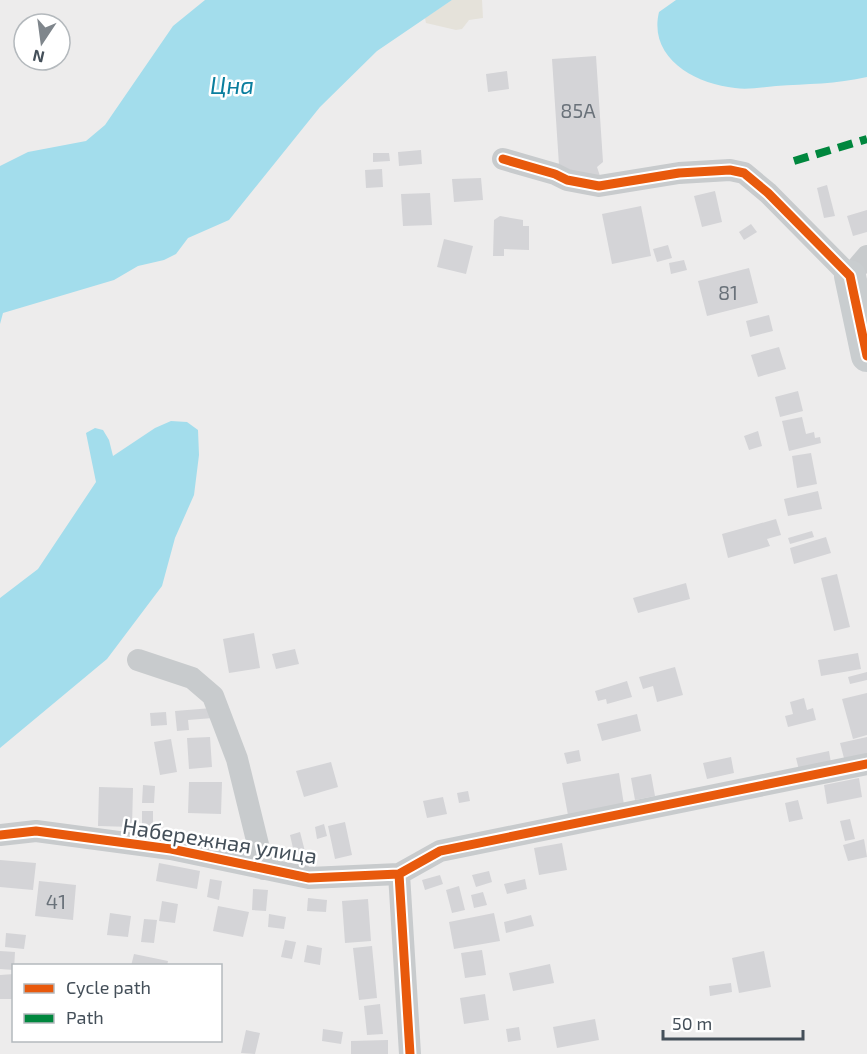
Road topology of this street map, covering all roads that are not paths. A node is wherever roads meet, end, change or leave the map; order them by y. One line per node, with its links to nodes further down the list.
1 (503, 159): 2 (street)
2 (858, 266): 3 (street)
3 (867, 356)
4 (138, 660): 7 (street)
5 (867, 764): 8 (street)
6 (0, 835): 7 (street, Набережная улица)
7 (264, 869): 8 (street, Набережная улица)
8 (399, 874): 9 (street)
9 (410, 1054)

